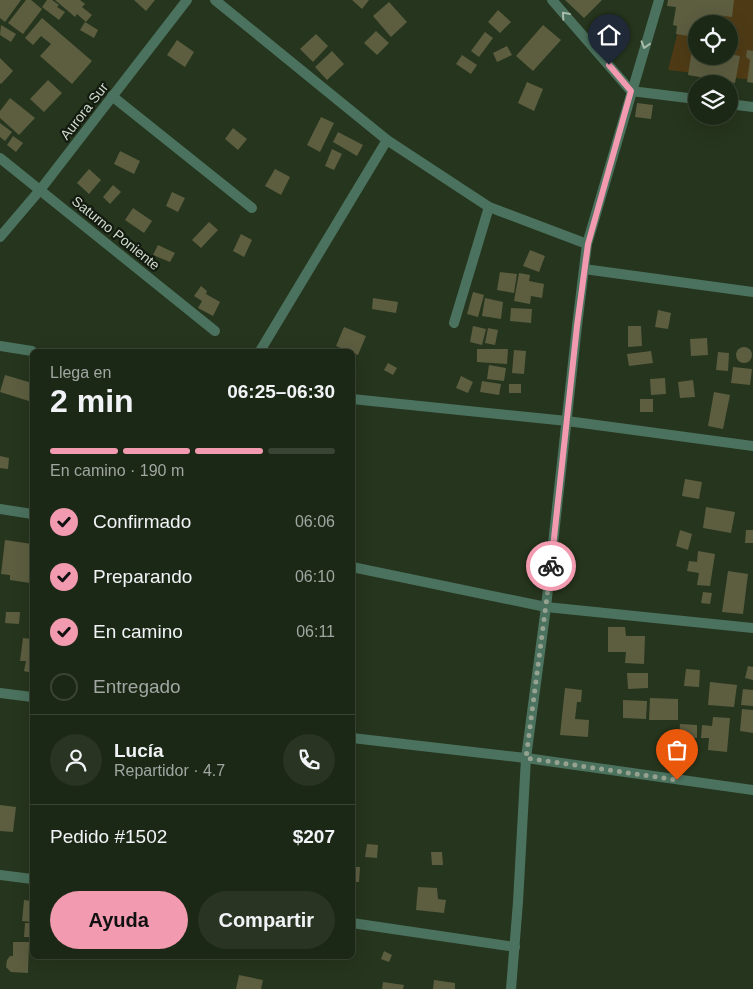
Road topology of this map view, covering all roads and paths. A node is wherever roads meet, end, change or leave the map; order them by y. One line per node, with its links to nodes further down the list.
1 (187, 0): 6 (street, Aurora Sur)
2 (215, 0): 10 (street)
3 (552, 0): 5 (street, one-way to 3)
4 (658, 0): 5 (street, one-way to 5)
5 (631, 91): 7 (street); 16 (street)
6 (112, 96): 12 (street, Aurora Sur); 13 (street)
7 (688, 98)
8 (738, 105): 9 (street)
9 (753, 107)
10 (387, 140): 14 (street); 22 (street)
11 (0, 158): 12 (street, Saturno Poniente)
12 (40, 190): 15 (street, Aurora Sur); 20 (street, Saturno Poniente)
13 (252, 208)
14 (489, 208): 16 (street); 19 (street)
15 (0, 237)
16 (588, 244): 17 (street)
17 (584, 269): 18 (street); 25 (street)
18 (753, 292)
19 (454, 323)
20 (215, 331)
21 (0, 346): 23 (street)
22 (261, 349)
23 (30, 351)
24 (355, 399): 25 (street)
25 (567, 421): 26 (street); 30 (street)
26 (753, 446)
27 (0, 509): 28 (street)
28 (30, 514)
29 (355, 568): 30 (street)
30 (546, 607): 31 (street); 35 (street)
31 (753, 628)
32 (0, 693): 33 (street)
33 (30, 697)
34 (355, 738): 35 (street)
35 (526, 758): 36 (street); 40 (street)
36 (753, 790)
37 (0, 875): 38 (street)
38 (30, 879)
39 (355, 923): 40 (street)
40 (515, 947): 41 (street)
41 (512, 989)

